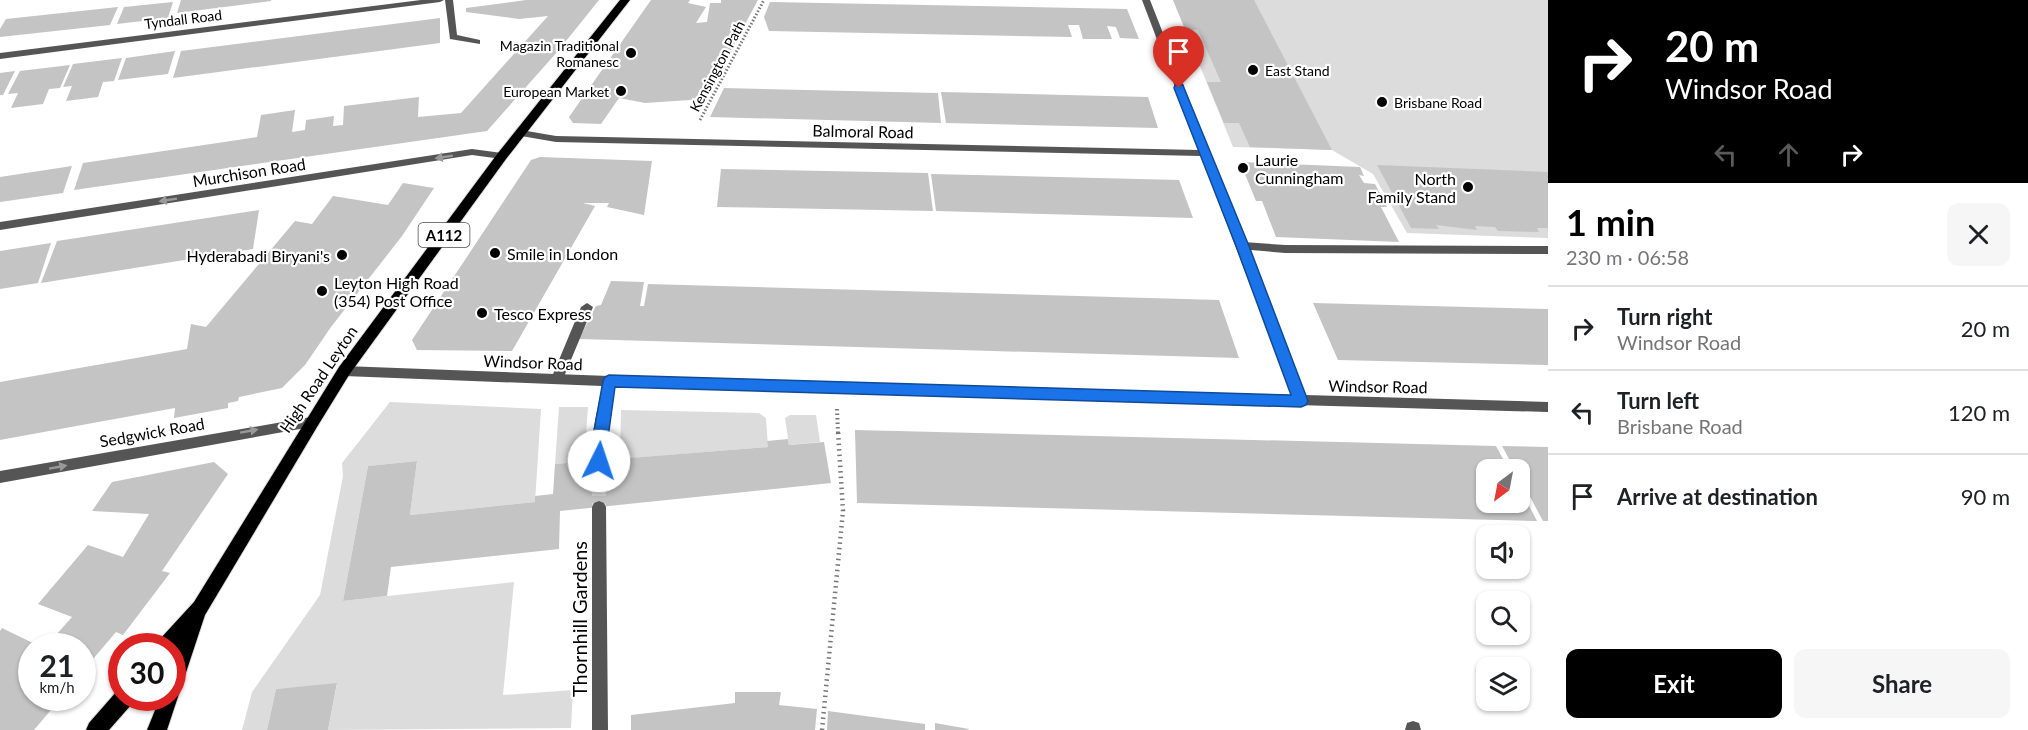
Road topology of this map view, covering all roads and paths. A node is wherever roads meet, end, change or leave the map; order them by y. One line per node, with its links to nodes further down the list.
1 (440, 0): 7 (street, Tyndall Road)
2 (449, 0): 6 (street)
3 (625, 0): 8 (main road, High Road Leyton / A112)
4 (764, 0): 9 (path, Kensington Path)
5 (1146, 0): 10 (street)
6 (477, 42)
7 (0, 56)
8 (522, 133): 9 (street, Balmoral Road); 11 (main road, High Road Leyton / A112)
9 (689, 142): 10 (street, Balmoral Road)
10 (1204, 153): 13 (street)
11 (502, 156): 12 (street, Murchison Road, one-way to 12); 16 (main road, High Road Leyton / A112)
12 (0, 226)
13 (1243, 246): 14 (street); 20 (street)
14 (1548, 250)
15 (587, 307): 17 (street)
16 (344, 371): 17 (street, Windsor Road); 22 (main road, High Road Leyton / A112)
17 (557, 379): 18 (street, Windsor Road)
18 (609, 381): 19 (street, Windsor Road); 23 (street)
19 (836, 387): 20 (street, Windsor Road); 34 (path)
20 (1301, 401): 21 (street, Windsor Road)
21 (1548, 407)
22 (311, 422): 24 (street, Sedgwick Road, one-way to 22); 26 (main road, High Road Leyton / A112)
23 (599, 461)
24 (0, 477)
25 (599, 507): 33 (street, Thornhill Gardens)
26 (200, 608): 27 (main road, High Road Leyton / A112); 28 (main road, A112)
27 (178, 633)
28 (186, 648)
29 (112, 711): 31 (main road)
30 (164, 711): 32 (main road)
31 (96, 730)
32 (157, 730)
33 (600, 730)
34 (822, 730)

